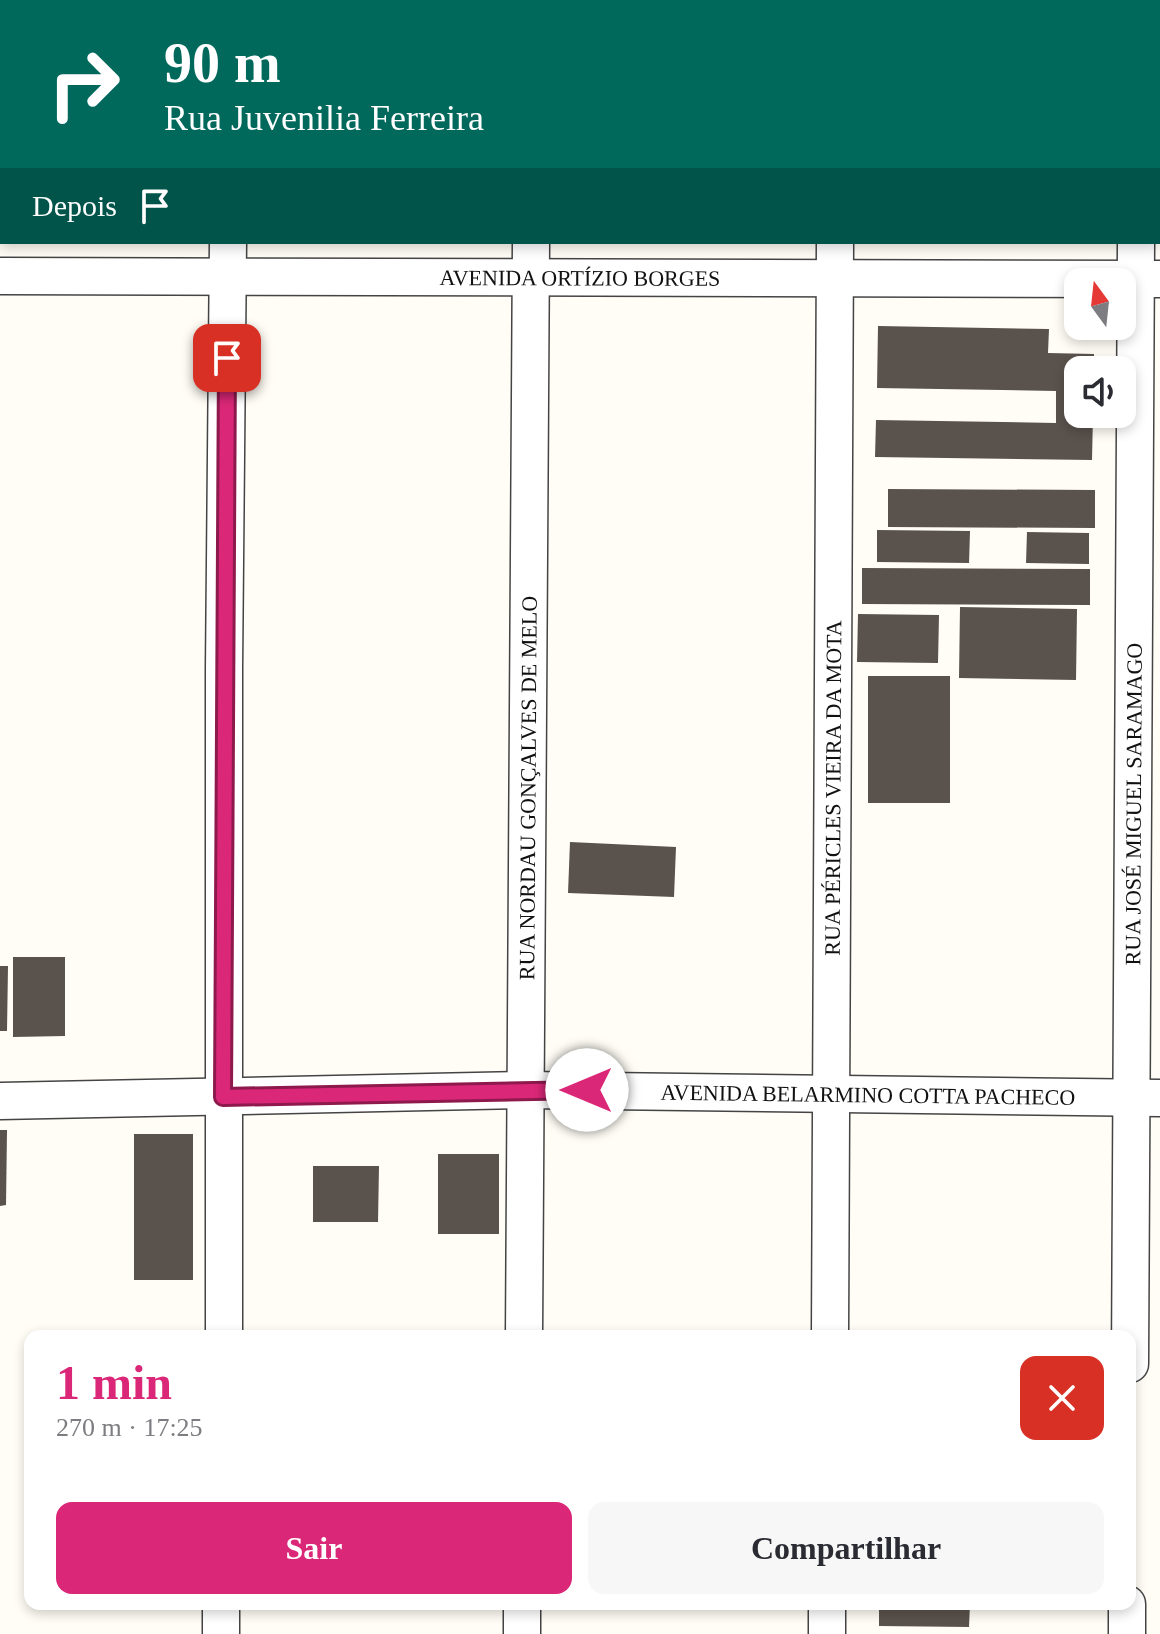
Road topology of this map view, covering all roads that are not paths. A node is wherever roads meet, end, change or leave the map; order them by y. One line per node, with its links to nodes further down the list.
1 (1137, 244): 6 (street, RUA JOSÉ MIGUEL SARAMAGO)
2 (531, 259): 3 (street, AVENIDA ORTÍZIO BORGES); 4 (street, AVENIDA ORTÍZIO BORGES); 7 (street, RUA NORDAU GONÇALVES DE MELO)
3 (835, 259): 6 (street, AVENIDA ORTÍZIO BORGES); 8 (street, RUA PÉRICLES VIEIRA DA MOTA)
4 (228, 260): 5 (street, AVENIDA ORTÍZIO BORGES); 9 (street)
5 (0, 276)
6 (1148, 279): 10 (street, RUA JOSÉ MIGUEL SARAMAGO)
7 (525, 1090): 8 (street, AVENIDA BELARMINO COTTA PACHECO); 9 (street, AVENIDA BELARMINO COTTA PACHECO); 13 (street, RUA NORDAU GONÇALVES DE MELO)
8 (832, 1092): 10 (street, AVENIDA BELARMINO COTTA PACHECO); 14 (street, RUA PÉRICLES VIEIRA DA MOTA)
9 (223, 1097): 11 (street, AVENIDA BELARMINO COTTA PACHECO); 12 (street)
10 (1147, 1098): 15 (street, RUA JOSÉ MIGUEL SARAMAGO)
11 (0, 1101)
12 (224, 1330)
13 (524, 1330)
14 (830, 1330)
15 (1132, 1330)
16 (221, 1610): 20 (street)
17 (522, 1610): 21 (street)
18 (827, 1610): 22 (street)
19 (1127, 1610): 23 (street)
20 (221, 1634)
21 (522, 1634)
22 (827, 1634)
23 (1127, 1634)

